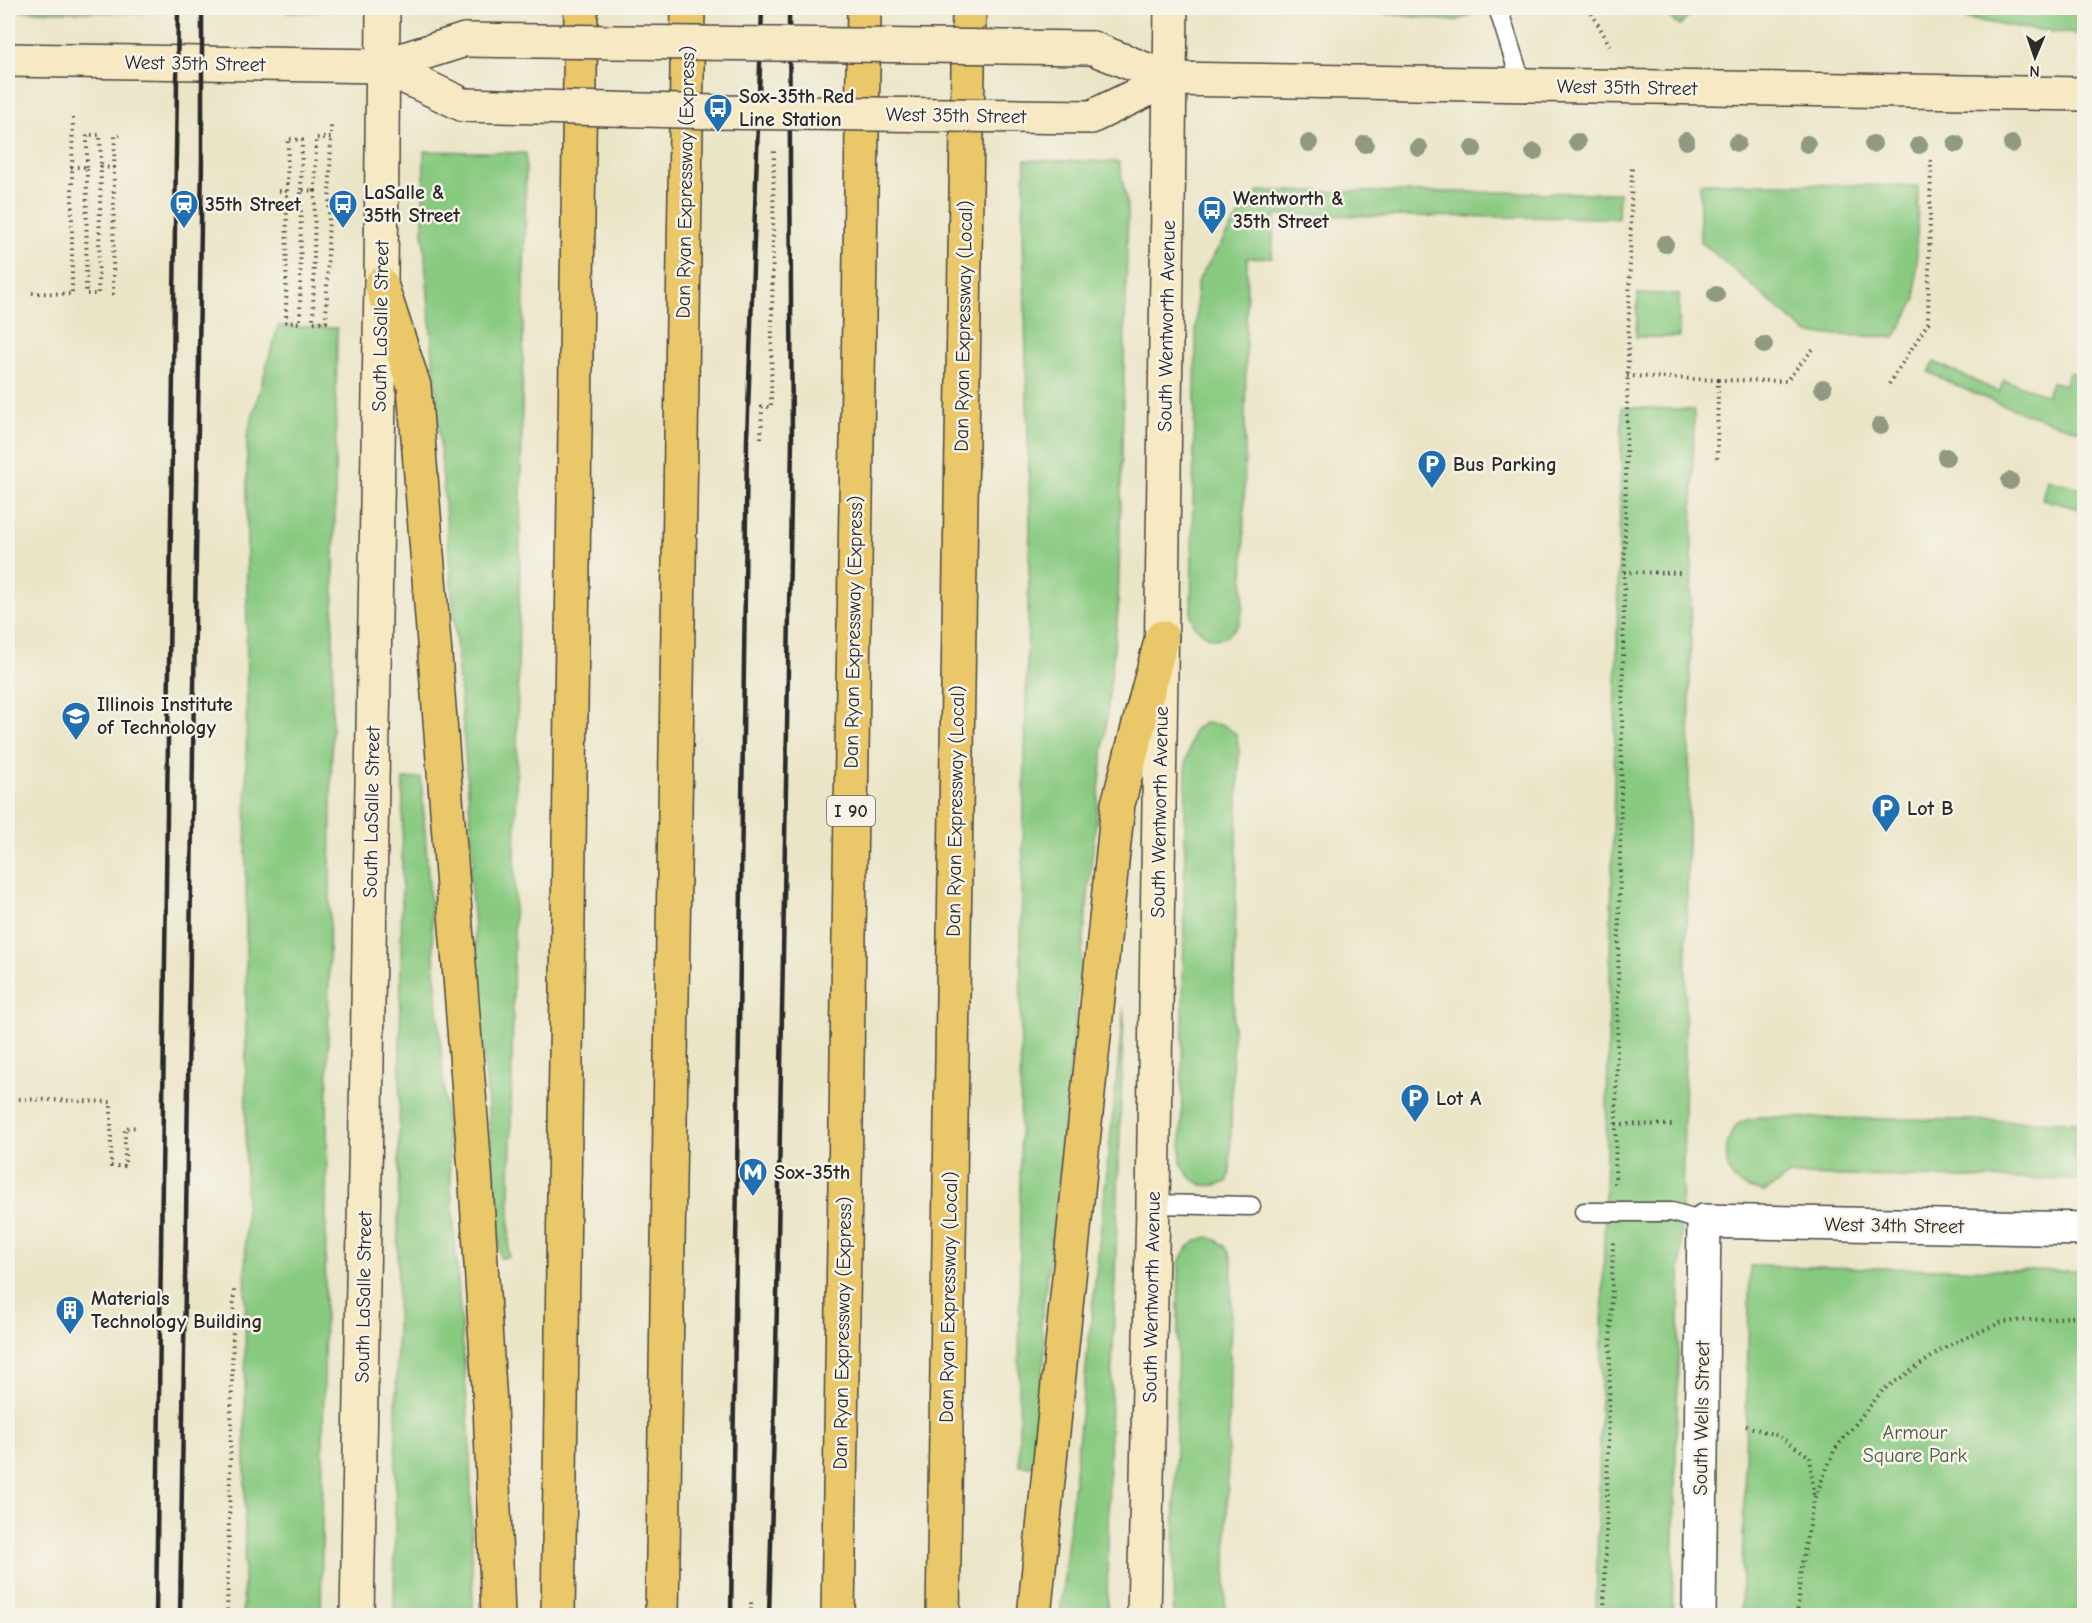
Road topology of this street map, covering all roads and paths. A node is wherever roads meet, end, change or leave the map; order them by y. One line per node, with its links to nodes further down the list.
1 (383, 8): 11 (street, South LaSalle Street)
2 (581, 8): 60 (highway)
3 (688, 8): 61 (highway, Dan Ryan Expressway (Express))
4 (864, 8): 63 (highway, Dan Ryan Expressway (Express) / I 90)
5 (969, 8): 64 (highway, Dan Ryan Expressway (Local))
6 (1171, 8): 12 (street, South Wentworth Avenue)
7 (1498, 8): 13 (lane)
8 (1589, 8): 9 (path)
9 (1610, 46)
10 (8, 60): 11 (street, West 35th Street)
11 (382, 66): 12 (street, West 35th Street, bridge); 12 (street, West 35th Street, bridge); 30 (street, South LaSalle Street)
12 (1170, 79): 13 (street, West 35th Street); 41 (street, South Wentworth Avenue)
13 (1522, 85): 14 (street, West 35th Street)
14 (2085, 94)
15 (73, 118): 22 (path)
16 (331, 124): 18 (path)
17 (120, 135): 25 (path)
18 (331, 138): 29 (path); 29 (path)
19 (774, 156): 37 (path)
20 (1931, 160): 36 (path)
21 (1632, 165): 34 (path)
22 (72, 167): 23 (path); 31 (path)
23 (87, 167): 24 (path); 24 (path)
24 (101, 167): 25 (path)
25 (114, 168): 32 (path)
26 (301, 190): 28 (path); 28 (path); 29 (path)
27 (279, 191): 28 (path)
28 (287, 191)
29 (315, 191)
30 (381, 284): 58 (street, South LaSalle Street); 59 (highway)
31 (32, 293)
32 (117, 294)
33 (1814, 348): 35 (path)
34 (1627, 376): 35 (path); 39 (path)
35 (1718, 380): 38 (path)
36 (1889, 384)
37 (761, 438)
38 (1717, 462)
39 (1624, 572): 40 (path); 43 (path)
40 (1682, 573)
41 (1162, 637): 46 (street, South Wentworth Avenue); 65 (highway)
42 (19, 1099): 45 (path)
43 (1616, 1124): 44 (path); 49 (path)
44 (1673, 1125)
45 (138, 1127)
46 (1153, 1204): 47 (lane); 66 (street, South Wentworth Avenue)
47 (1251, 1206)
48 (1584, 1212): 49 (lane)
49 (1614, 1212): 50 (lane); 67 (path)
50 (1704, 1221): 51 (street, West 34th Street); 68 (street, South Wells Street)
51 (2085, 1229)
52 (234, 1286): 57 (path)
53 (2085, 1316): 55 (path)
54 (1746, 1426): 55 (path)
55 (1814, 1499): 69 (path)
56 (751, 1601): 62 (path)
57 (227, 1616)
58 (357, 1616)
59 (498, 1616)
60 (558, 1616)
61 (662, 1616)
62 (751, 1616)
63 (838, 1616)
64 (943, 1616)
65 (1034, 1616)
66 (1144, 1616)
67 (1604, 1616)
68 (1699, 1616)
69 (1797, 1616)

